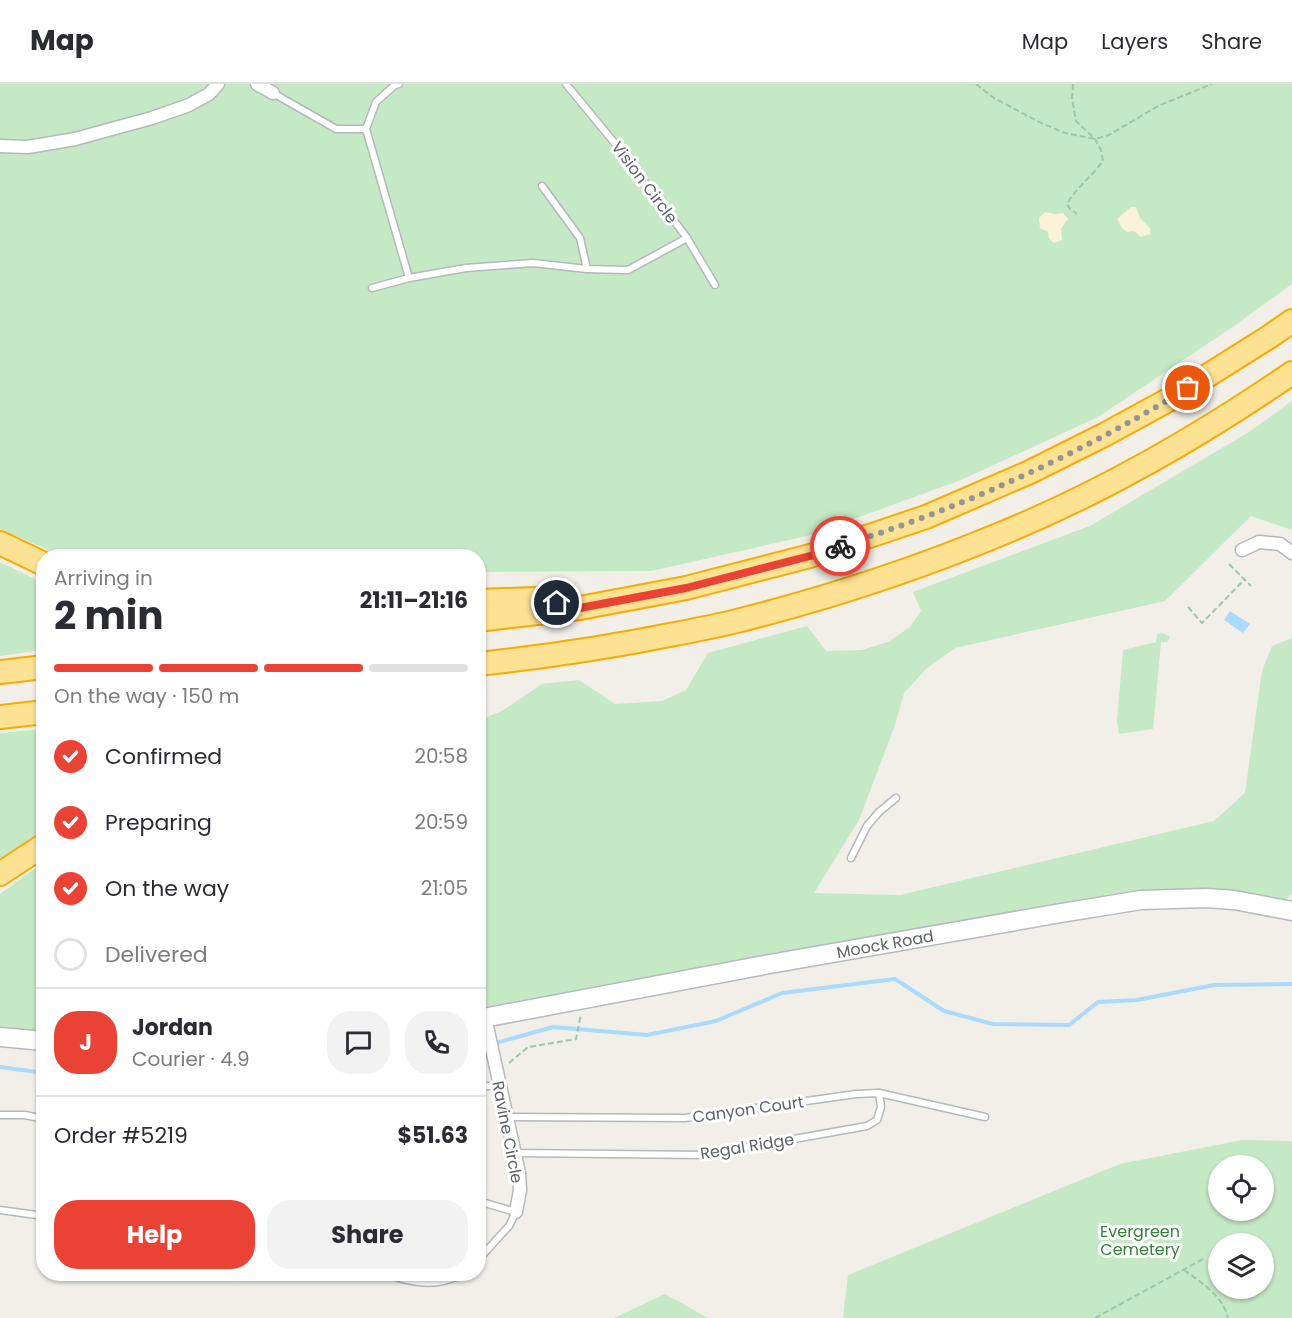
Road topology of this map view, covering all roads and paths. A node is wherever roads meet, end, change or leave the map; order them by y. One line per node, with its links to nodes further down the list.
1 (218, 84): 11 (street)
2 (257, 84): 8 (street)
3 (399, 84): 9 (lane)
4 (566, 84): 14 (lane, Vision Circle)
5 (976, 84): 10 (path)
6 (1073, 84): 10 (path)
7 (1212, 84): 10 (path)
8 (273, 93): 9 (lane)
9 (366, 129): 16 (lane)
10 (1095, 139): 13 (path)
11 (0, 146)
12 (542, 186): 15 (lane)
13 (1077, 214)
14 (687, 238): 15 (lane); 17 (lane, Vision Circle)
15 (586, 269): 16 (lane)
16 (409, 278): 18 (lane)
17 (715, 285)
18 (372, 288)
19 (1292, 321): 30 (highway)
20 (1292, 374): 32 (highway)
21 (0, 543): 24 (highway)
22 (1242, 550): 23 (street)
23 (1292, 553)
24 (36, 560)
25 (1230, 564): 26 (path)
26 (1245, 579): 27 (path); 29 (path)
27 (1251, 586)
28 (486, 601): 30 (highway)
29 (1188, 607)
30 (580, 608): 31 (highway)
31 (486, 619)
32 (503, 662): 33 (highway); 34 (highway)
33 (486, 663)
34 (486, 667)
35 (36, 668): 36 (highway)
36 (0, 672)
37 (36, 713): 38 (highway)
38 (0, 717)
39 (896, 798): 41 (lane)
40 (36, 850): 42 (highway)
41 (851, 858)
42 (0, 874)
43 (1292, 911): 45 (main road, Moock Road)
44 (580, 1019): 49 (path)
45 (486, 1023)
46 (486, 1031): 49 (street, Ravine Circle)
47 (0, 1037): 48 (main road)
48 (36, 1040)
49 (499, 1085): 50 (lane); 54 (street, Ravine Circle)
50 (486, 1086)
51 (879, 1093): 54 (lane, Canyon Court); 55 (lane, Canyon Court); 56 (lane, Regal Ridge)
52 (0, 1115): 53 (lane)
53 (36, 1117)
54 (507, 1117): 56 (street, Ravine Circle)
55 (985, 1117)
56 (515, 1153): 59 (street, Ravine Circle)
57 (486, 1203): 59 (lane, Ravine Circle)
58 (0, 1210): 60 (lane)
59 (516, 1212): 61 (lane, Ravine Circle)
60 (36, 1215)
61 (486, 1251)
62 (1203, 1259): 63 (path)
63 (1184, 1270): 66 (path); 68 (path)
64 (407, 1281): 65 (lane)
65 (444, 1281)
66 (1102, 1317): 67 (path)
67 (1095, 1318)
68 (1228, 1318)

